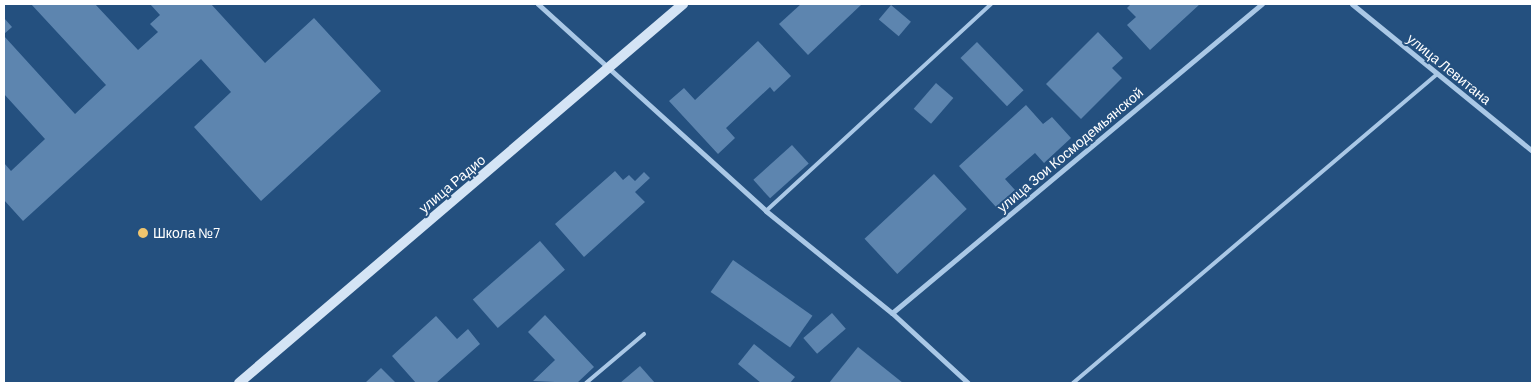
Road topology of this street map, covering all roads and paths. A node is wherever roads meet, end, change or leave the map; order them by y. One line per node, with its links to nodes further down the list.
1 (538, 4): 6 (street)
2 (683, 4): 6 (main road, улица Радио)
3 (990, 4): 9 (lane)
4 (1262, 4): 10 (street, улица Зои Космодемьянской)
5 (1352, 4): 7 (street, улица Левитана)
6 (610, 68): 9 (street); 12 (main road, улица Радио)
7 (1438, 74): 8 (street, улица Левитана); 15 (lane)
8 (1532, 151)
9 (766, 211): 10 (street)
10 (892, 313): 14 (street)
11 (644, 334): 13 (lane)
12 (238, 383)
13 (586, 383)
14 (968, 383)
15 (1073, 383)

